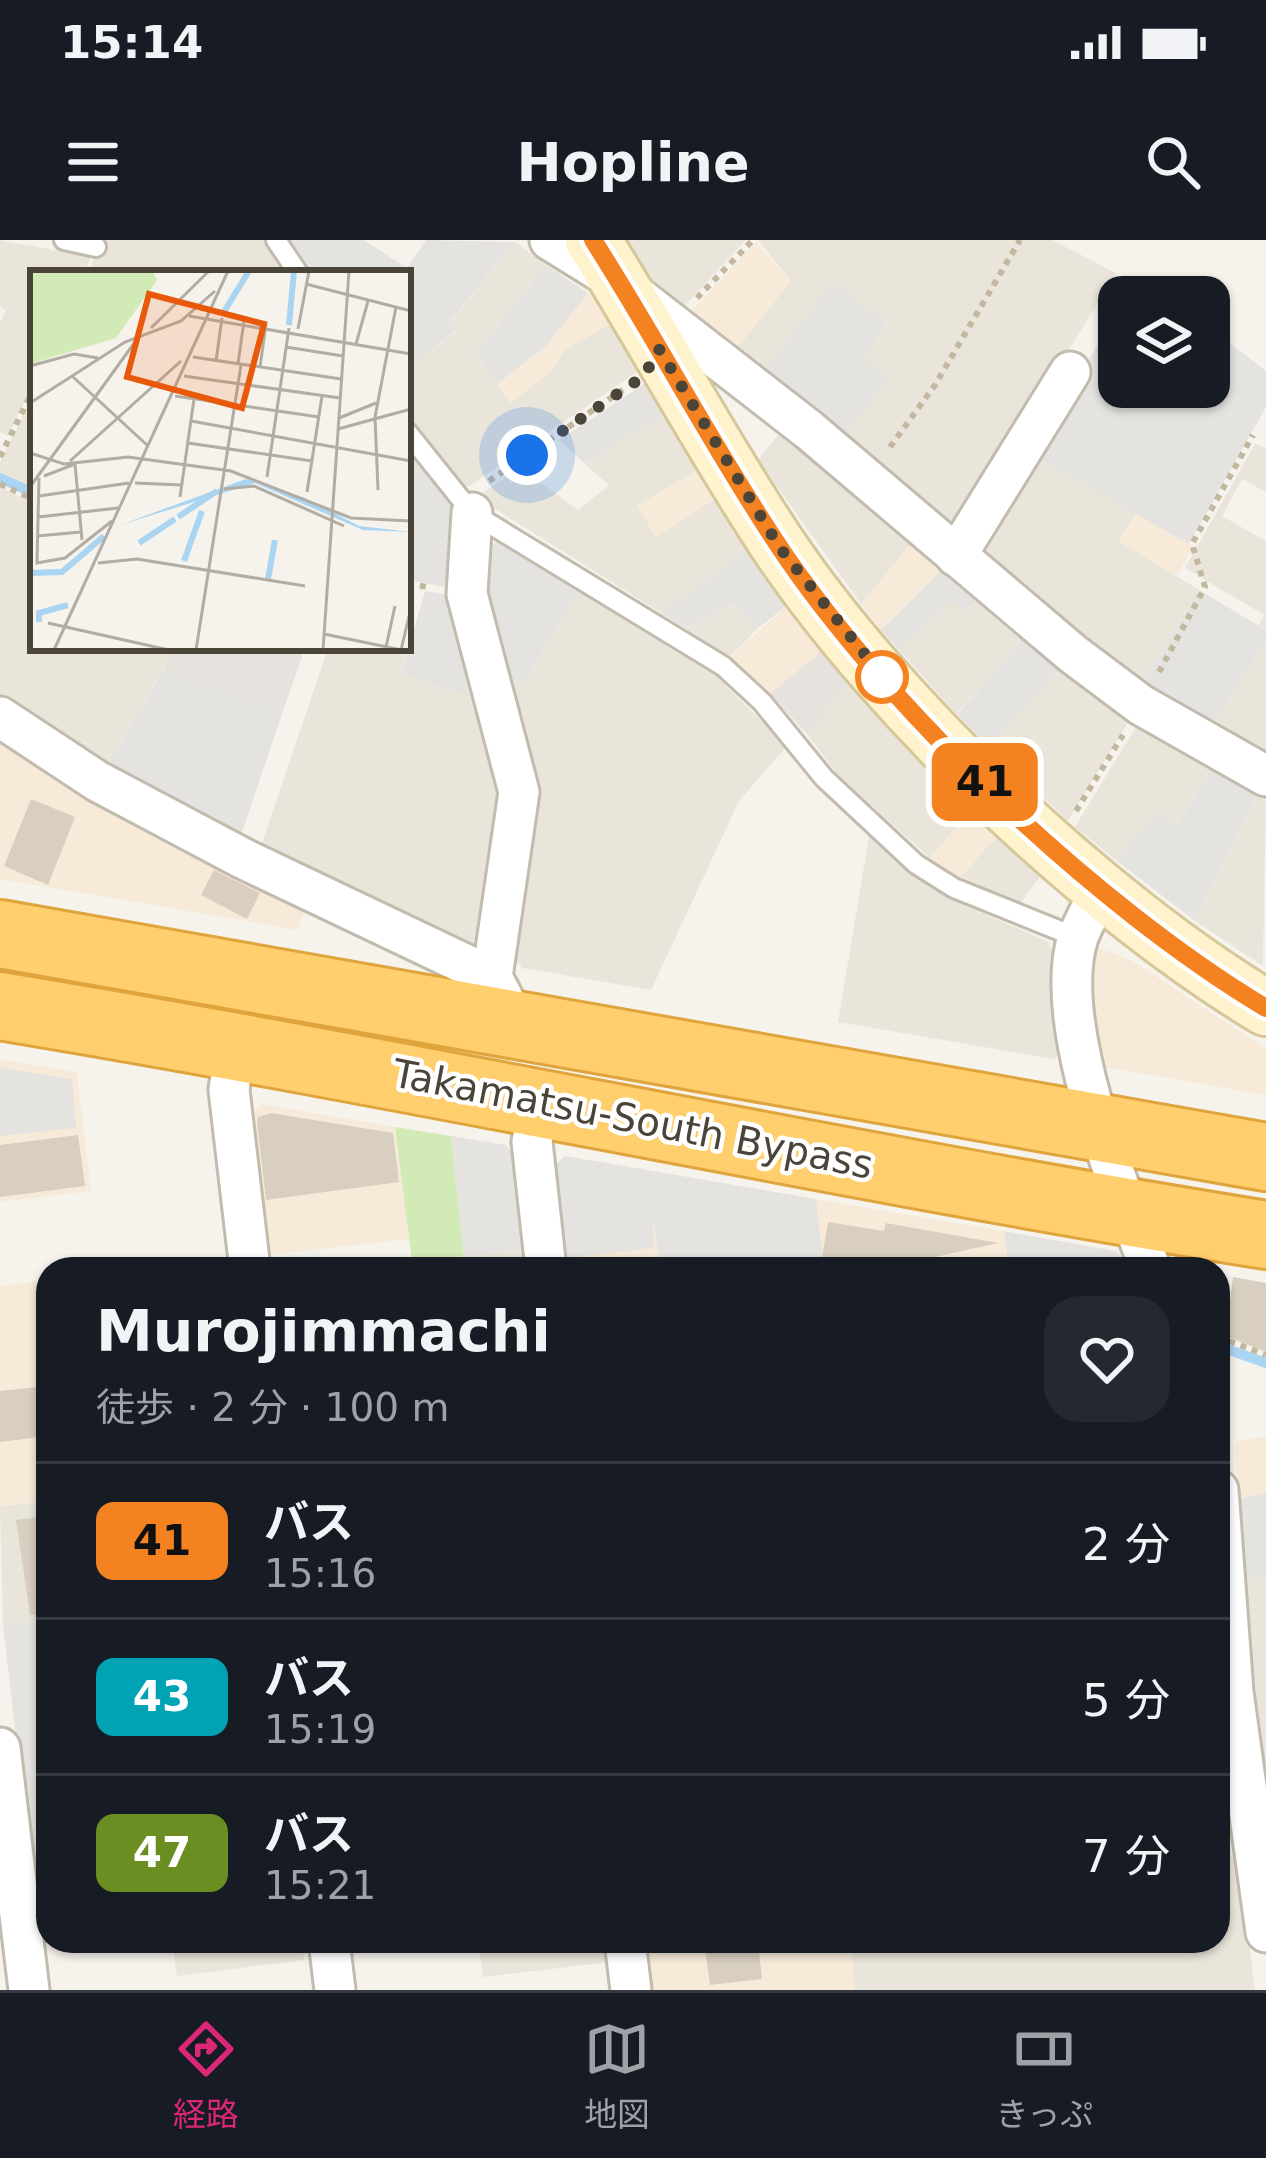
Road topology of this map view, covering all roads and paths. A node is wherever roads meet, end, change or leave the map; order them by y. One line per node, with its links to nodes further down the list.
1 (64, 240): 6 (lane)
2 (276, 240): 8 (lane)
3 (550, 240): 7 (street)
4 (753, 240): 9 (path)
5 (1021, 240): 17 (path)
6 (96, 247)
7 (607, 262): 9 (main road)
8 (296, 270)
9 (666, 337): 17 (street); 20 (path); 25 (main road)
10 (1070, 372): 21 (street)
11 (30, 396): 15 (path)
12 (0, 434): 15 (path)
13 (1253, 435): 22 (path)
14 (411, 437): 20 (lane)
15 (10, 439): 16 (path)
16 (0, 457)
17 (867, 479): 21 (street)
18 (0, 484): 19 (path)
19 (30, 499)
20 (472, 512): 28 (lane); 29 (street)
21 (956, 556): 22 (street)
22 (1142, 705): 24 (street); 25 (path)
23 (0, 717): 29 (street)
24 (1266, 776)
25 (1055, 847): 26 (main road)
26 (1103, 887): 28 (street); 31 (main road)
27 (0, 934): 29 (highway, Takamatsu-South Bypass)
28 (1078, 938): 34 (street)
29 (503, 999): 34 (highway, Takamatsu-South Bypass)
30 (0, 1006): 32 (highway, Takamatsu-South Bypass)
31 (1266, 1008)
32 (235, 1045): 33 (highway, Takamatsu-South Bypass); 38 (street)
33 (539, 1099): 37 (highway, Takamatsu-South Bypass); 39 (street)
34 (1100, 1130): 35 (highway, Takamatsu-South Bypass); 37 (street)
35 (1266, 1157)
36 (1266, 1235): 37 (highway, Takamatsu-South Bypass)
37 (1141, 1242)
38 (249, 1257)
39 (545, 1257)
40 (1230, 1342): 41 (path)
41 (1266, 1355)
42 (1230, 1722): 45 (street)
43 (0, 1748): 44 (street)
44 (22, 1888): 48 (street)
45 (1266, 1932)
46 (330, 1953): 49 (street)
47 (626, 1953): 50 (street)
48 (29, 1990)
49 (334, 1990)
50 (631, 1990)

